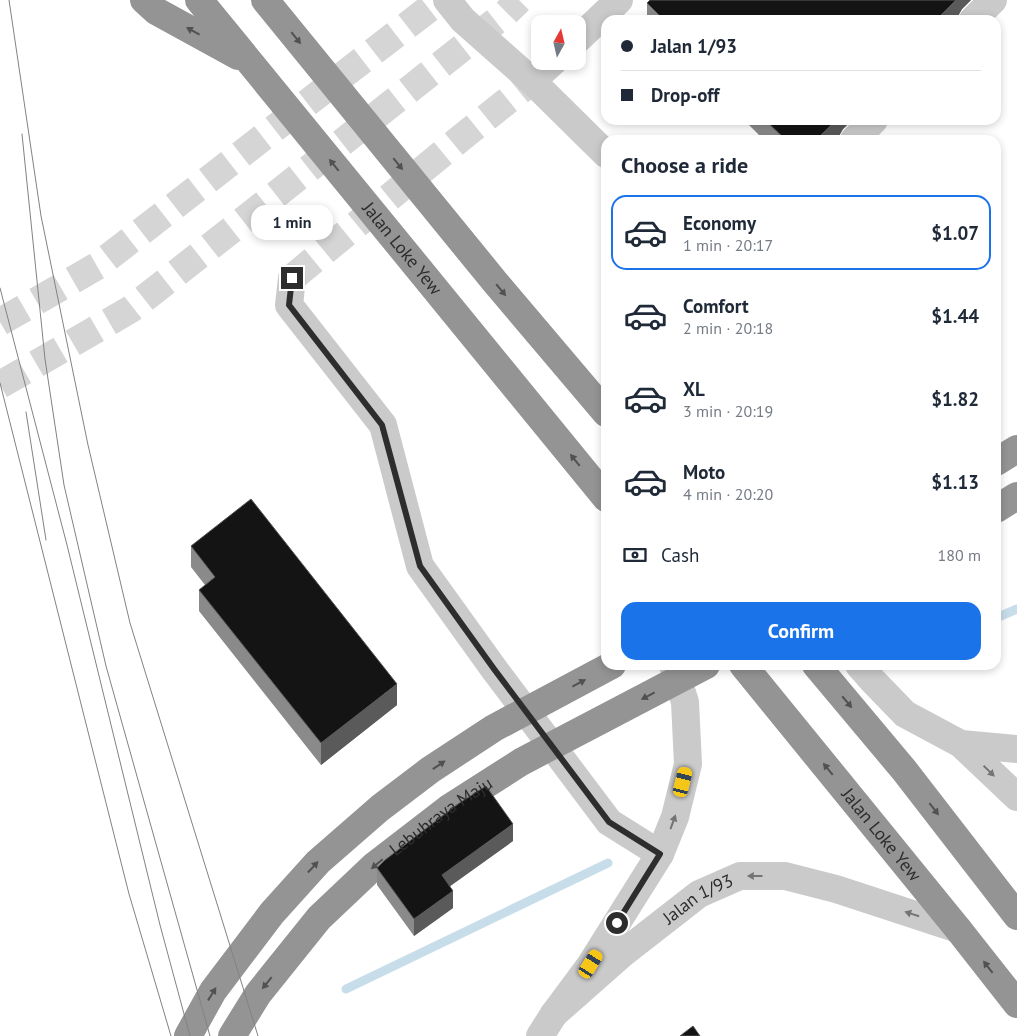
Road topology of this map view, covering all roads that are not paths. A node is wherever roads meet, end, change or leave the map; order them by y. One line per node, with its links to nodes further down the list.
1 (144, 0): 11 (highway, one-way to 1)
2 (199, 0): 11 (highway, Jalan Loke Yew)
3 (265, 0): 18 (highway, one-way to 18)
4 (447, 0): 13 (street)
5 (619, 0): 7 (street)
6 (993, 0): 8 (street)
7 (603, 15)
8 (979, 15)
9 (601, 17): 10 (street)
10 (586, 31)
11 (250, 63): 21 (highway, Jalan Loke Yew, one-way to 11)
12 (544, 70): 13 (street)
13 (532, 81): 16 (street)
14 (869, 125): 15 (street)
15 (859, 135)
16 (601, 149)
17 (292, 278): 33 (street)
18 (601, 407)
19 (1017, 449): 20 (highway)
20 (1001, 459)
21 (601, 492)
22 (1017, 496): 23 (highway)
23 (1001, 506)
24 (603, 670): 38 (highway, one-way to 24)
25 (675, 670): 33 (street, Jalan 1/93, one-way to 25)
26 (696, 670): 39 (highway, Lebuhraya Maju, one-way to 39)
27 (747, 670): 35 (highway, Jalan Loke Yew, one-way to 27)
28 (820, 670): 34 (highway, one-way to 34)
29 (863, 670): 30 (street)
30 (961, 744): 31 (street); 32 (street, one-way to 32)
31 (1017, 749)
32 (1017, 797)
33 (660, 854): 37 (street, Jalan 1/93)
34 (1017, 916)
35 (958, 929): 36 (highway, Jalan Loke Yew, one-way to 35); 37 (street, Jalan 1/93, one-way to 37)
36 (1017, 1004)
37 (547, 1025)
38 (188, 1036)
39 (232, 1036)

